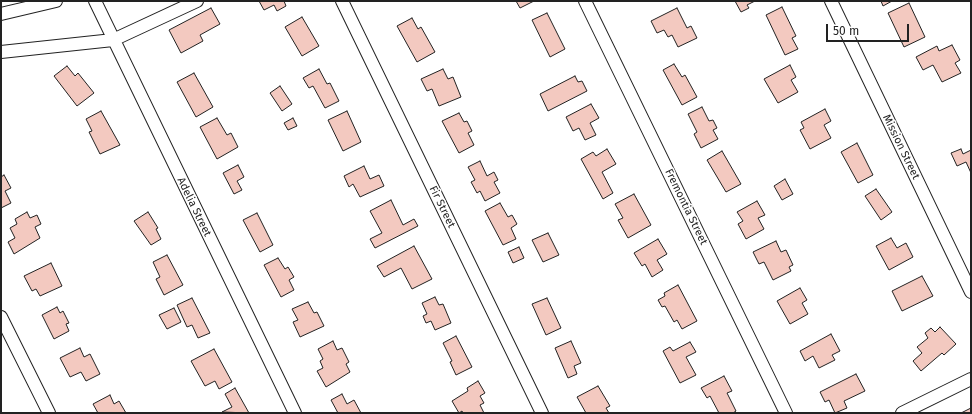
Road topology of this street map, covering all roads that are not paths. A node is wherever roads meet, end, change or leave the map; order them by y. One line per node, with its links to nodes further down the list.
1 (56, 1): 7 (street)
2 (94, 1): 8 (street, Adelia Street)
3 (197, 1): 8 (street)
4 (342, 1): 15 (street, Fir Street)
5 (585, 1): 16 (street, Fremontia Street)
6 (831, 1): 10 (street, Mission Street)
7 (1, 14)
8 (113, 40): 9 (street); 14 (street, Adelia Street)
9 (1, 52)
10 (971, 292)
11 (1, 317): 13 (street)
12 (971, 379): 17 (street)
13 (49, 413)
14 (295, 413)
15 (542, 413)
16 (786, 413)
17 (902, 413)

